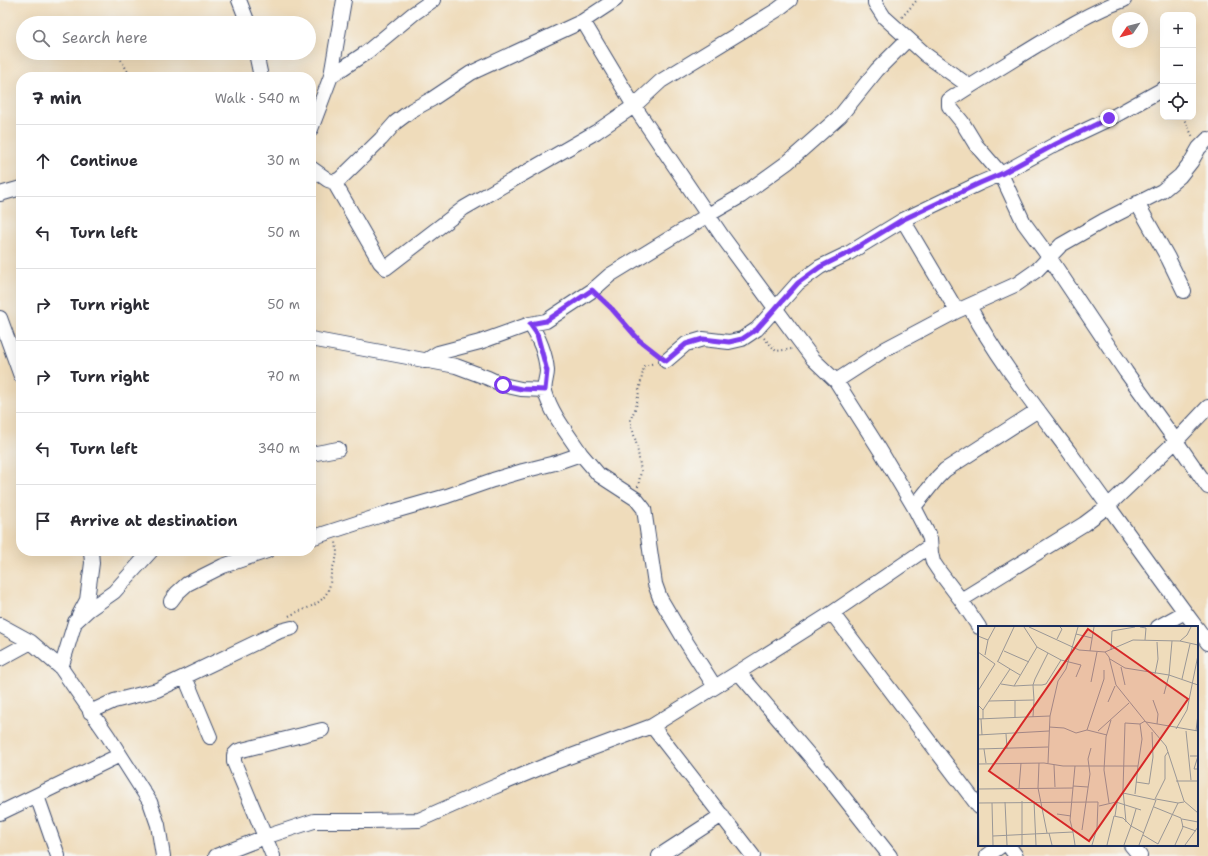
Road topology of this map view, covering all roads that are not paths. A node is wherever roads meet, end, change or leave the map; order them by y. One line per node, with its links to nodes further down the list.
1 (239, 0): 8 (street)
2 (344, 0): 13 (street)
3 (433, 0): 13 (street)
4 (615, 0): 9 (street)
5 (790, 0): 16 (street)
6 (875, 0): 10 (street)
7 (1124, 0): 14 (street)
8 (245, 16)
9 (582, 21): 16 (street); 21 (street)
10 (908, 39): 14 (street); 25 (street)
11 (257, 60): 12 (street)
12 (260, 72)
13 (331, 76): 17 (street)
14 (969, 86): 20 (street)
15 (1160, 91): 20 (street)
16 (634, 106): 21 (street); 25 (street)
17 (316, 116)
18 (1204, 144): 24 (street)
19 (316, 172): 21 (street)
20 (1001, 174): 26 (street); 27 (street)
21 (334, 182)
22 (16, 189): 23 (street)
23 (0, 194)
24 (1137, 203): 27 (street); 28 (street)
25 (708, 215): 29 (street); 32 (street)
26 (902, 220): 29 (street); 30 (street)
27 (1049, 257): 30 (street); 41 (street)
28 (1184, 291)
29 (775, 309): 35 (street); 37 (street)
30 (963, 309): 37 (street); 40 (street)
31 (0, 318): 36 (street)
32 (530, 324): 34 (street); 38 (street)
33 (316, 340): 34 (street)
34 (425, 360): 38 (street)
35 (666, 361)
36 (16, 362)
37 (836, 381): 48 (street)
38 (545, 390): 44 (street)
39 (1208, 407): 41 (street)
40 (1038, 410): 47 (street); 48 (street)
41 (1176, 441): 45 (street); 47 (street)
42 (338, 449): 43 (street)
43 (316, 453)
44 (581, 454): 49 (street); 71 (street)
45 (1204, 472): 46 (street)
46 (1208, 488)
47 (1108, 506): 54 (street); 56 (street)
48 (914, 507): 50 (street)
49 (316, 536)
50 (930, 546): 54 (street); 57 (street)
51 (91, 556): 58 (street)
52 (146, 556): 58 (street)
53 (252, 556): 55 (street)
54 (961, 600): 60 (street)
55 (171, 601)
56 (1185, 612): 61 (street); 62 (street)
57 (832, 613): 69 (street); 78 (street)
58 (74, 622): 68 (street)
59 (0, 625): 65 (street)
60 (978, 626)
61 (1160, 626)
62 (1195, 626)
63 (286, 630): 70 (street)
64 (1198, 630): 66 (street)
65 (31, 642): 67 (street); 68 (street)
66 (1208, 643)
67 (0, 659)
68 (61, 668): 72 (street)
69 (739, 673): 71 (street); 91 (street)
70 (186, 677): 72 (street); 75 (street)
71 (716, 688): 73 (street)
72 (90, 712): 76 (street)
73 (652, 726): 80 (street); 81 (street)
74 (322, 730): 81 (street)
75 (210, 737)
76 (120, 755): 77 (street); 86 (street)
77 (37, 796): 79 (street); 85 (street)
78 (978, 806)
79 (0, 813)
80 (722, 816): 89 (street); 90 (street)
81 (265, 837): 87 (street); 88 (street)
82 (1001, 846): 92 (street)
83 (1009, 846): 93 (street)
84 (1132, 846): 94 (street)
85 (58, 856)
86 (163, 856)
87 (216, 856)
88 (273, 856)
89 (659, 856)
90 (753, 856)
91 (890, 856)
92 (987, 856)
93 (1016, 856)
94 (1140, 856)

